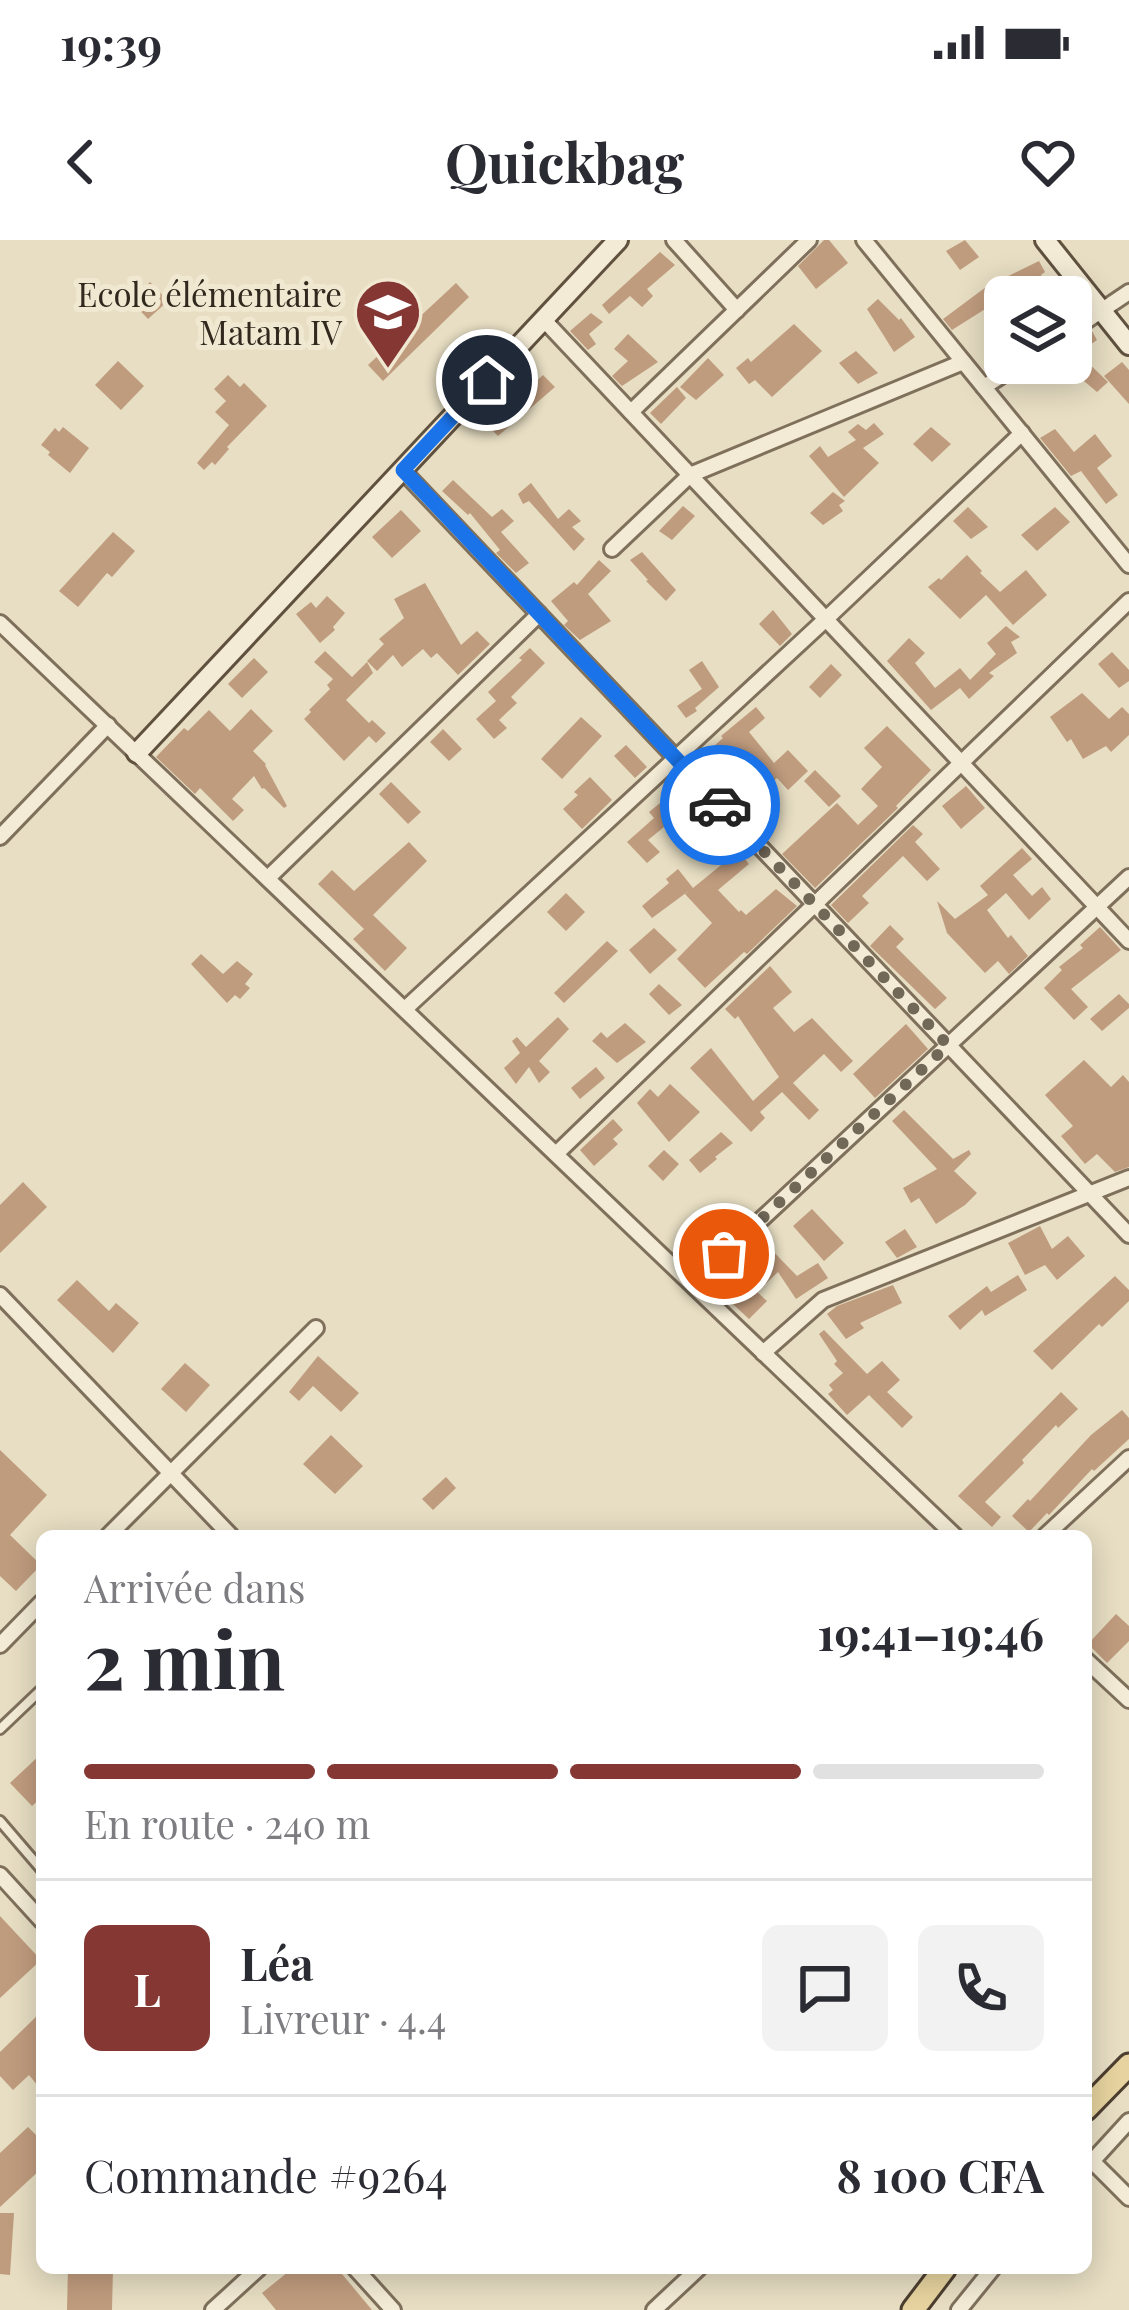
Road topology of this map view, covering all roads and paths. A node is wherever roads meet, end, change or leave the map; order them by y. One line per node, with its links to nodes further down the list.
1 (618, 240): 10 (street)
2 (674, 240): 7 (street)
3 (809, 240): 7 (street)
4 (864, 240): 12 (street)
5 (1045, 240): 8 (street)
6 (1129, 292): 8 (street)
7 (736, 310): 15 (street)
8 (1102, 310): 9 (street); 11 (street)
9 (1092, 317)
10 (544, 320): 15 (street); 17 (street)
11 (1129, 344)
12 (964, 362): 14 (street); 18 (street)
13 (989, 384): 14 (street)
14 (984, 387): 16 (street)
15 (631, 412): 18 (street)
16 (1022, 433): 20 (street); 23 (street)
17 (403, 470): 22 (street); 26 (street)
18 (690, 475): 19 (street); 23 (street)
19 (612, 549)
20 (1129, 565)
21 (1129, 601): 28 (street)
22 (538, 614): 27 (street); 31 (street)
23 (826, 620): 27 (street); 28 (street)
24 (0, 623): 25 (street)
25 (108, 725): 26 (street); 29 (street)
26 (137, 753): 31 (street)
27 (676, 758): 32 (street); 35 (street)
28 (961, 763): 32 (street); 33 (street)
29 (0, 837)
30 (1129, 877): 33 (street)
31 (268, 878): 35 (street)
32 (815, 904): 36 (street); 37 (street)
33 (1097, 907): 34 (street); 36 (street)
34 (1129, 941)
35 (405, 1009): 37 (street)
36 (948, 1045): 39 (street); 41 (street)
37 (556, 1154): 41 (street)
38 (1129, 1178): 39 (street)
39 (1089, 1193): 40 (street); 44 (street)
40 (1129, 1235)
41 (692, 1284): 44 (street)
42 (0, 1295): 46 (street)
43 (316, 1328): 46 (street)
44 (763, 1353): 49 (street)
45 (1129, 1458): 50 (street)
46 (171, 1473): 47 (street); 48 (street)
47 (114, 1530)
48 (225, 1530)
49 (949, 1530)
50 (1052, 1530)
51 (36, 1609): 52 (street)
52 (0, 1645)
53 (1092, 1666): 55 (street)
54 (36, 1695): 56 (lane)
55 (1129, 1700)
56 (0, 1729)
57 (2, 1826): 58 (lane)
58 (36, 1863)
59 (0, 1875): 60 (street)
60 (36, 1914)
61 (1129, 2065): 62 (main road)
62 (1092, 2103)
63 (1129, 2121): 64 (street)
64 (1092, 2161)
65 (1092, 2167): 66 (street)
66 (1129, 2198)
67 (252, 2274): 72 (street)
68 (360, 2274): 73 (street)
69 (693, 2274): 74 (street)
70 (940, 2274): 75 (main road)
71 (986, 2274): 76 (street)
72 (213, 2310)
73 (393, 2310)
74 (654, 2310)
75 (913, 2310)
76 (959, 2310)

